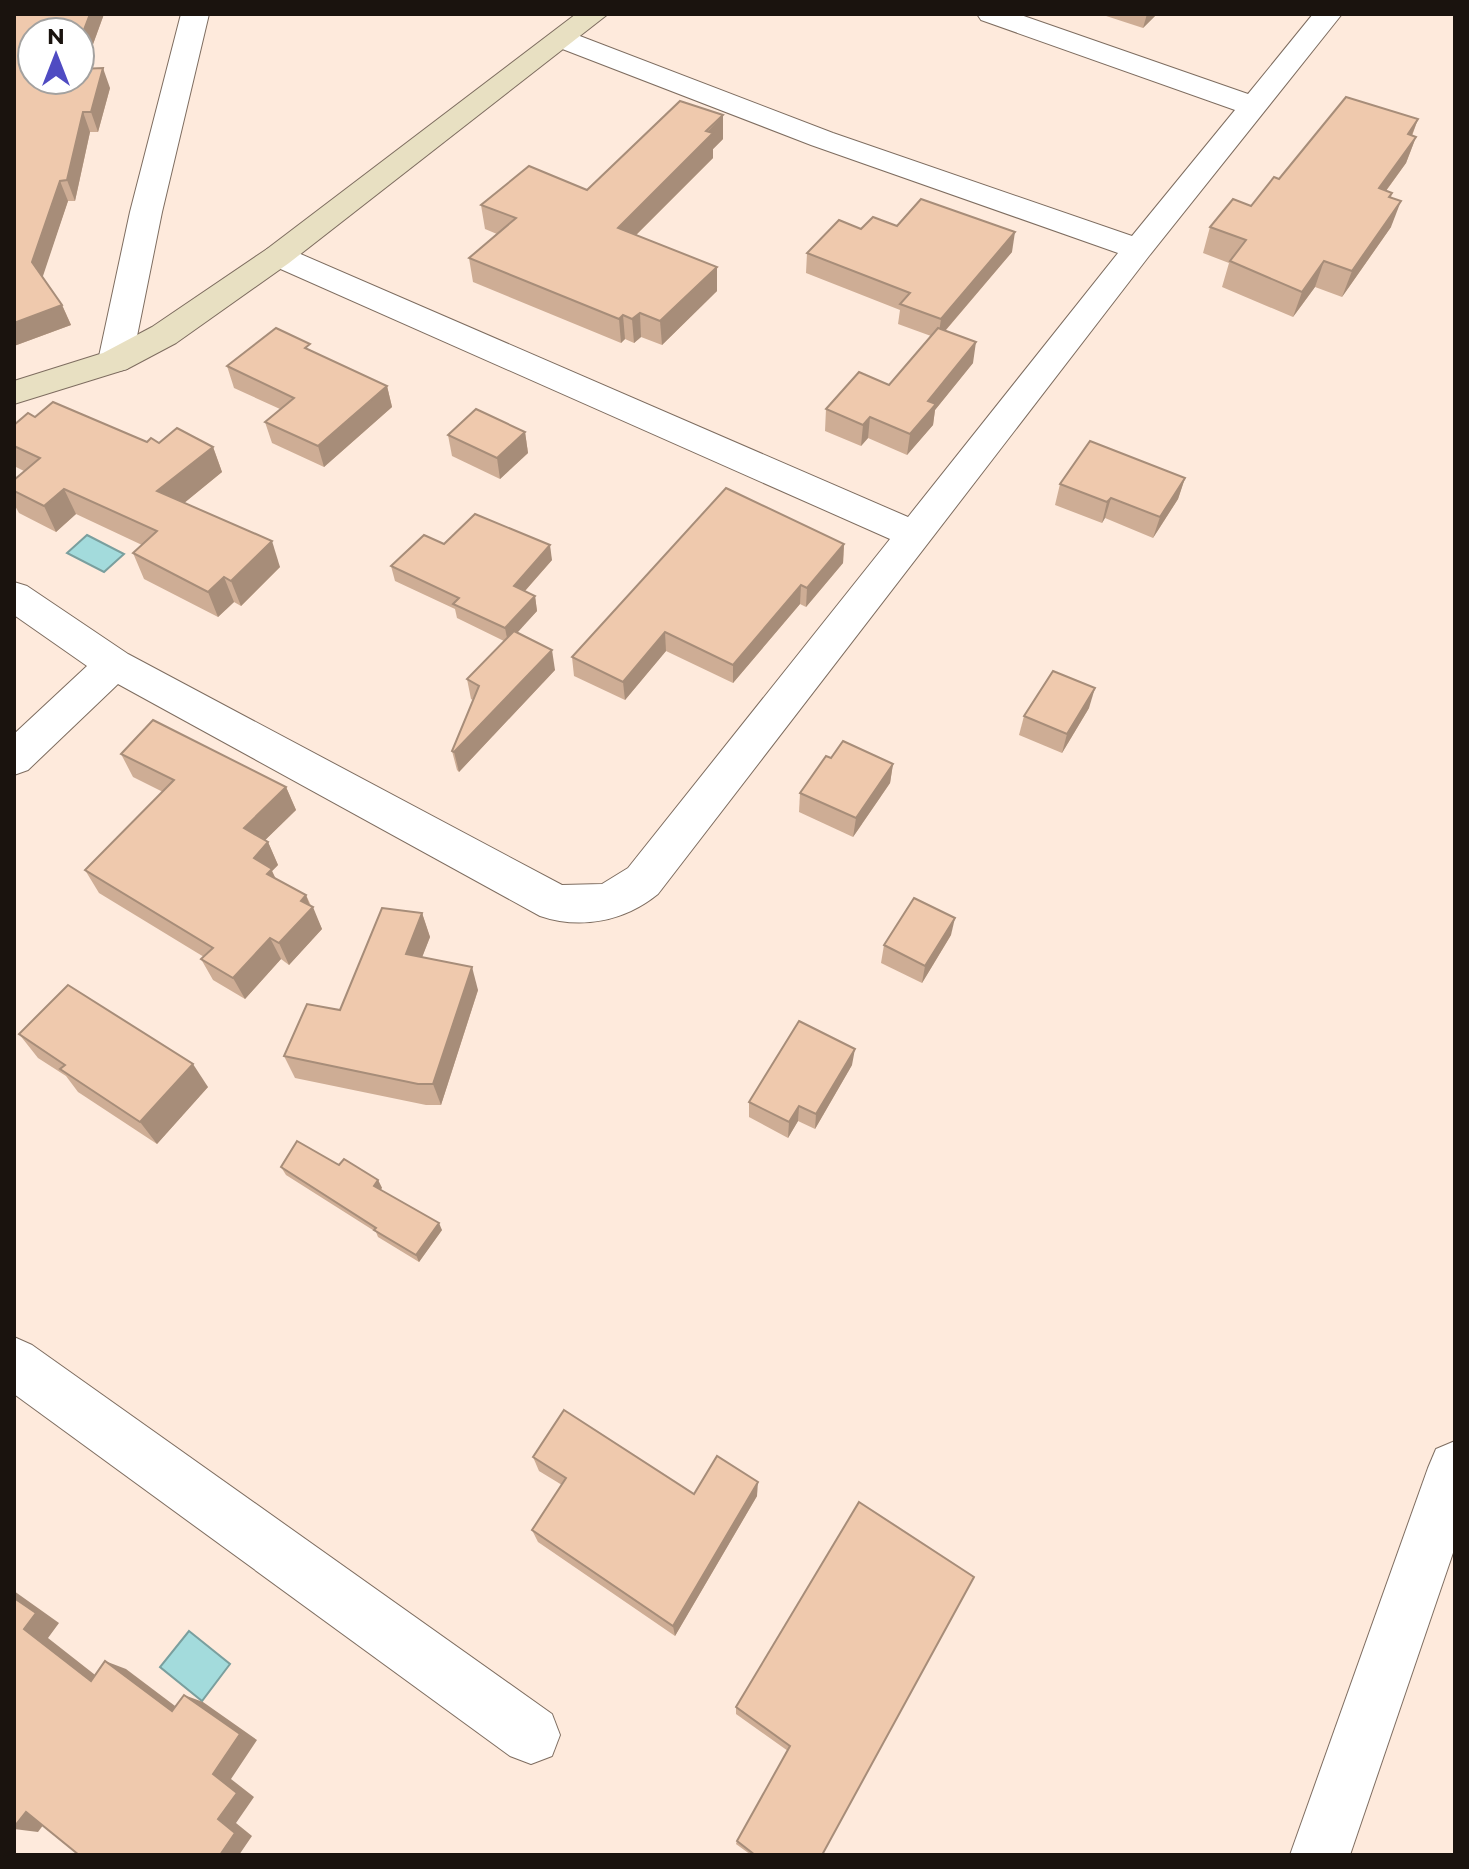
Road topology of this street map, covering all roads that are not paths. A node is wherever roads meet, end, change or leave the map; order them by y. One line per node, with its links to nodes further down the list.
1 (195, 14): 9 (street)
2 (594, 14): 5 (street)
3 (991, 14): 6 (street)
4 (1328, 14): 6 (street)
5 (562, 39): 7 (street); 8 (street)
6 (1253, 106): 7 (street)
7 (1138, 249): 11 (street)
8 (278, 256): 9 (street); 11 (street)
9 (115, 361): 10 (street)
10 (14, 393)
11 (914, 535): 13 (street)
12 (14, 596): 13 (street)
13 (114, 664): 14 (street)
14 (14, 759)
15 (14, 1363): 17 (street)
16 (1455, 1468): 18 (street)
17 (531, 1735)
18 (1320, 1855)

